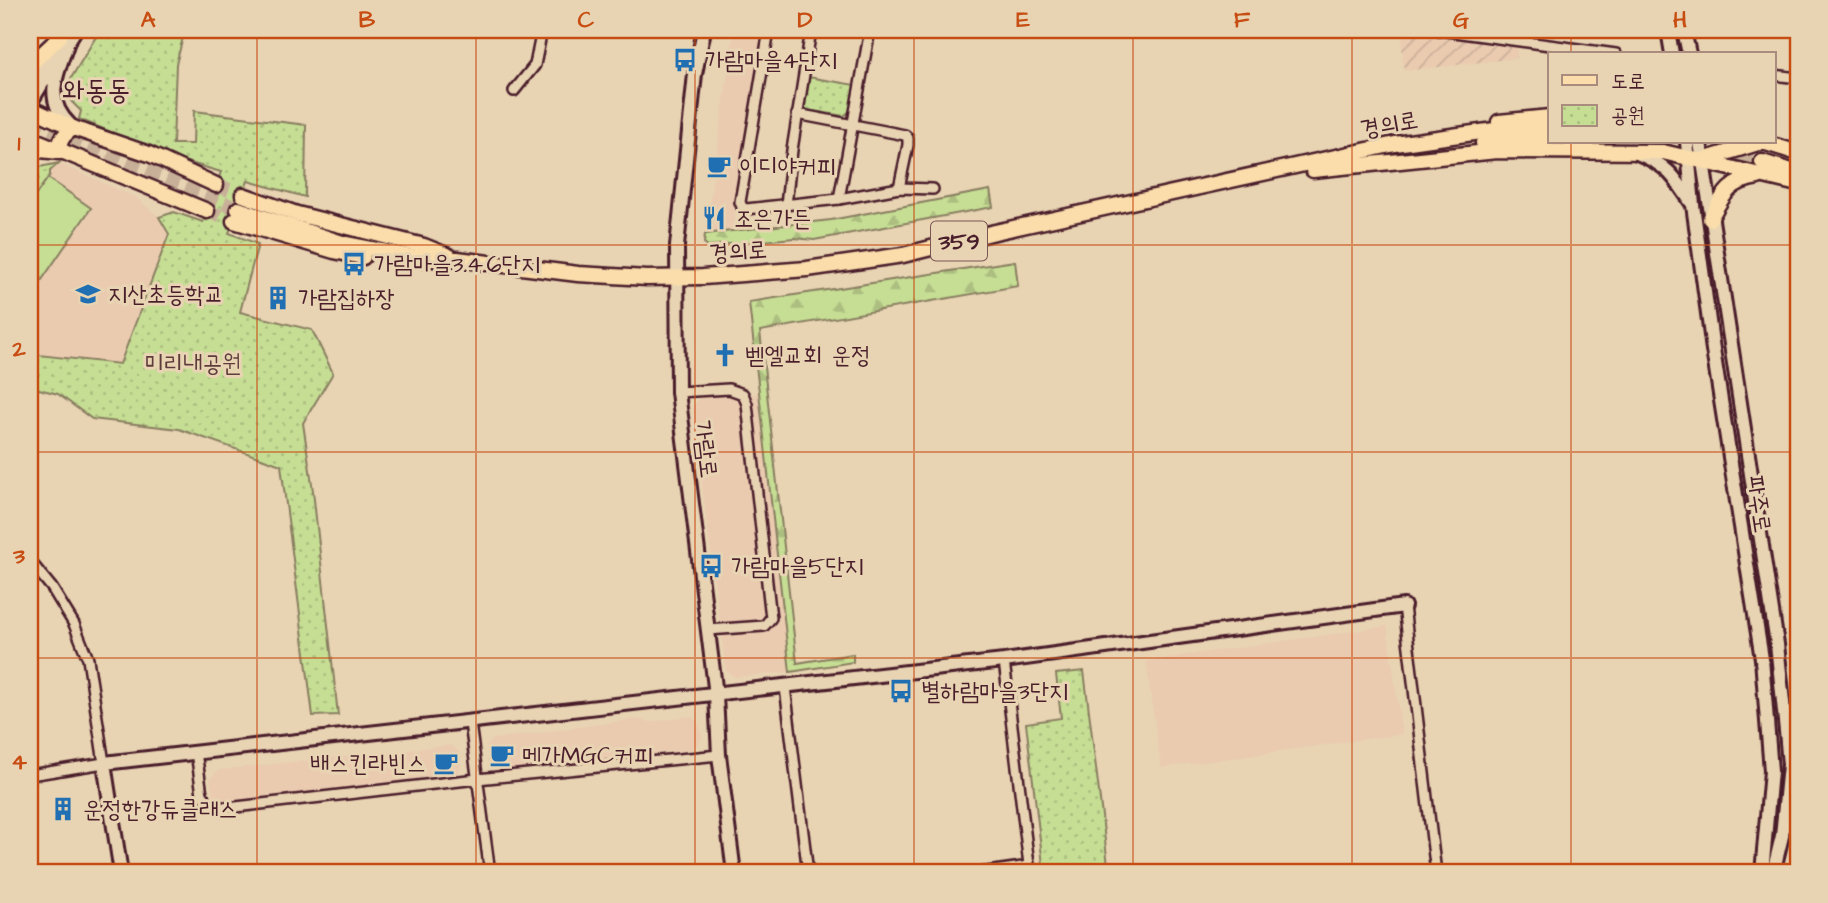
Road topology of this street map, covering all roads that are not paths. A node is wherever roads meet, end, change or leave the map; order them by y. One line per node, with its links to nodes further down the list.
1 (542, 30): 17 (street)
2 (704, 30): 52 (street, 가람로)
3 (769, 30): 47 (street)
4 (811, 30): 19 (street)
5 (870, 30): 21 (street)
6 (1438, 30): 10 (street)
7 (1668, 30): 11 (street)
8 (1685, 30): 12 (street)
9 (67, 34): 13 (main road); 16 (street); 18 (street); 22 (street)
10 (1601, 52)
11 (1672, 52)
12 (1689, 52)
13 (30, 65)
14 (1776, 75): 15 (street)
15 (1798, 78)
16 (30, 86)
17 (514, 91)
18 (30, 105): 22 (main road)
19 (797, 114): 21 (street); 47 (street)
20 (1548, 117): 40 (main road)
21 (853, 124): 44 (street); 46 (street)
22 (73, 128): 34 (main road); 43 (main road)
23 (1548, 129): 40 (main road, 경의로 / 359)
24 (30, 138): 34 (main road)
25 (1548, 138): 40 (main road, 경의로 / 359)
26 (1776, 138): 32 (main road)
27 (1660, 144): 35 (main road)
28 (1689, 144): 37 (street, 파주로)
29 (1699, 144): 37 (street, 파주로)
30 (1754, 144): 37 (main road)
31 (1769, 144): 36 (main road)
32 (1798, 144)
33 (30, 149): 34 (main road)
34 (60, 152): 49 (main road)
35 (1635, 153): 37 (main road); 40 (main road); 48 (street)
36 (1798, 153)
37 (1695, 159): 39 (main road); 48 (street, 파주로); 50 (street, 파주로)
38 (1798, 160): 39 (main road)
39 (1764, 162): 41 (main road); 42 (main road); 50 (main road)
40 (1312, 166): 52 (main road, 경의로 / 359)
41 (1798, 173)
42 (1798, 184)
43 (216, 185)
44 (899, 188): 45 (street); 46 (street)
45 (933, 189)
46 (839, 199): 47 (street)
47 (786, 205)
48 (1693, 205): 73 (street, 파주로)
49 (207, 211)
50 (1710, 219): 74 (street, 파주로)
51 (457, 259): 51 (main road); 52 (main road, 경의로 / 359)
52 (676, 278): 53 (street, 가람로)
53 (678, 392): 56 (street, 가람로); 56 (street)
54 (30, 561): 63 (street)
55 (1404, 606): 57 (street); 72 (street)
56 (708, 630): 59 (street, 가람로)
57 (1004, 661): 58 (street); 66 (street)
58 (785, 687): 59 (street); 70 (street)
59 (716, 695): 60 (street); 62 (street, 가람로)
60 (470, 723): 61 (street); 65 (street)
61 (195, 752): 63 (street); 65 (street)
62 (719, 755): 65 (street); 69 (street, 가람로)
63 (104, 763): 64 (street); 67 (street)
64 (30, 775)
65 (477, 779): 68 (street)
66 (1029, 870): 71 (street)
67 (121, 873)
68 (489, 873)
69 (734, 873)
70 (808, 873)
71 (980, 873)
72 (1437, 873)
73 (1762, 873)
74 (1773, 873)

